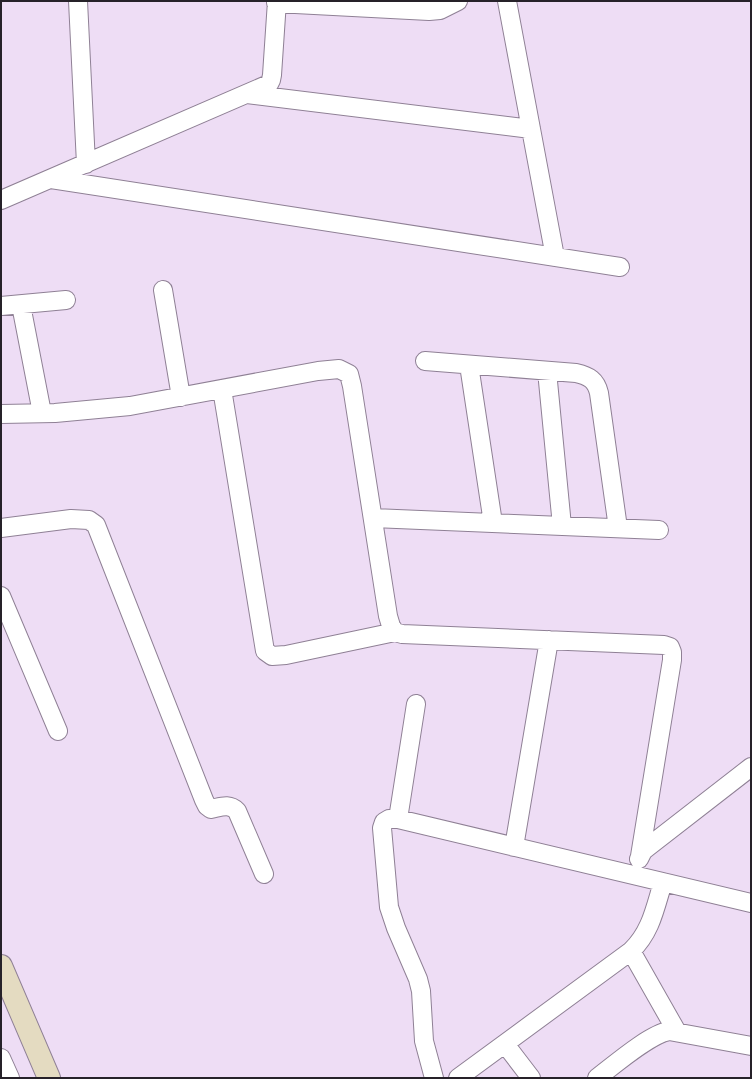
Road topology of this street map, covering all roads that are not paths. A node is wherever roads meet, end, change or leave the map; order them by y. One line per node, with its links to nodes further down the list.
1 (78, 1): 8 (street)
2 (458, 1): 5 (street)
3 (507, 1): 7 (street)
4 (277, 2): 5 (street); 6 (street)
5 (397, 6)
6 (246, 94): 7 (street); 8 (street)
7 (531, 129): 11 (street)
8 (86, 164): 9 (street)
9 (51, 179): 10 (street); 11 (street)
10 (1, 200)
11 (555, 257): 12 (street)
12 (620, 267)
13 (163, 290): 21 (street)
14 (66, 300): 15 (street)
15 (21, 305): 16 (street); 22 (street)
16 (1, 306)
17 (425, 361): 18 (street)
18 (469, 365): 19 (street); 25 (street)
19 (547, 371): 26 (street); 28 (street)
20 (222, 389): 21 (street); 24 (street); 31 (street)
21 (181, 397): 22 (street)
22 (42, 413): 23 (street)
23 (1, 414)
24 (373, 518): 25 (street); 31 (street)
25 (493, 523): 26 (street)
26 (562, 526): 28 (street)
27 (1, 528): 39 (street)
28 (618, 528): 29 (street)
29 (660, 530)
30 (1, 596): 34 (street)
31 (395, 632): 32 (street)
32 (549, 640): 37 (street); 38 (street)
33 (416, 704): 36 (street)
34 (58, 731)
35 (751, 767): 38 (street)
36 (398, 819): 37 (street); 51 (street)
37 (514, 847): 40 (street)
38 (640, 856): 40 (street)
39 (264, 874)
40 (634, 875): 41 (street)
41 (663, 882): 42 (street); 43 (street)
42 (751, 903)
43 (632, 951): 45 (street); 46 (street)
44 (1, 966): 50 (street)
45 (677, 1032): 47 (street); 54 (street)
46 (505, 1044): 52 (street); 53 (street)
47 (751, 1046)
48 (1, 1058): 49 (street)
49 (10, 1078)
50 (49, 1078)
51 (434, 1078)
52 (458, 1078)
53 (531, 1078)
54 (597, 1078)

